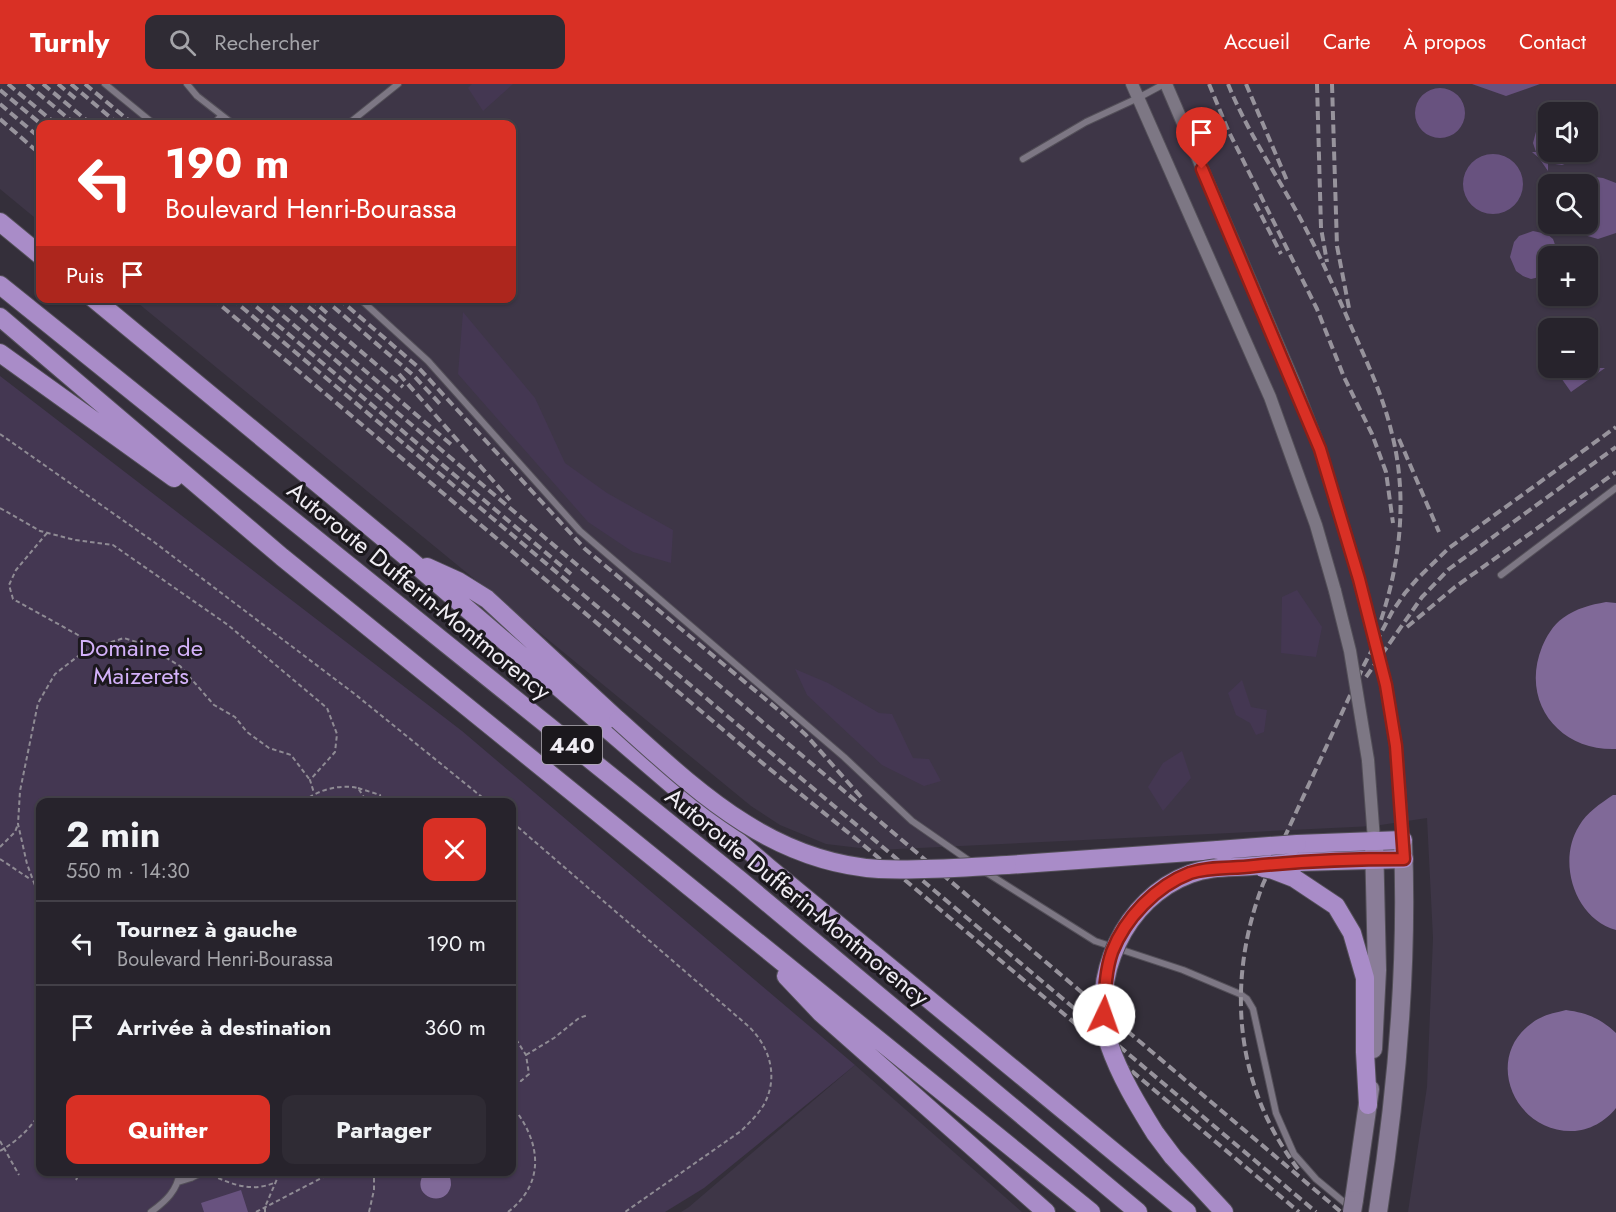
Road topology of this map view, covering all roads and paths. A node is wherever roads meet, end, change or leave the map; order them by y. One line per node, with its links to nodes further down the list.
1 (105, 84): 8 (lane)
2 (187, 84): 7 (lane)
3 (398, 84): 11 (lane)
4 (1132, 84): 6 (street)
5 (1165, 84): 6 (lane); 38 (street, bridge)
6 (1138, 98): 12 (lane); 37 (street, bridge)
7 (221, 116): 9 (lane); 10 (lane)
8 (149, 120)
9 (218, 120)
10 (227, 120)
11 (353, 120)
12 (1023, 159)
13 (0, 222): 14 (highway)
14 (36, 252)
15 (0, 285): 78 (highway, Autoroute Dufferin-Montmorency / 440)
16 (99, 303): 25 (highway)
17 (365, 303): 69 (lane)
18 (0, 317): 24 (highway, 440)
19 (0, 353): 24 (highway)
20 (0, 434): 34 (path)
21 (1616, 488): 26 (lane)
22 (0, 507): 23 (path)
23 (47, 533): 27 (path); 28 (path)
24 (282, 557): 46 (highway, 440)
25 (409, 559): 43 (highway, bridge); 79 (highway)
26 (1501, 575)
27 (86, 650): 28 (path); 35 (path)
28 (310, 780): 30 (path)
29 (358, 788): 30 (path); 32 (path); 33 (path)
30 (314, 793): 31 (path)
31 (308, 798)
32 (364, 798)
33 (380, 798)
34 (483, 798)
35 (18, 824): 39 (path); 44 (path)
36 (516, 825): 75 (path)
37 (1374, 840): 38 (highway); 41 (main road); 43 (highway)
38 (1403, 840): 42 (main road)
39 (0, 847)
40 (0, 859): 44 (path)
41 (1374, 859): 42 (highway); 43 (highway); 51 (main road)
42 (1404, 859): 81 (main road)
43 (1296, 861): 51 (highway); 80 (highway, bridge)
44 (32, 880): 45 (path)
45 (36, 890)
46 (735, 922): 76 (highway); 77 (highway, 440)
47 (588, 1015): 49 (path)
48 (516, 1039): 49 (path)
49 (526, 1055): 50 (path)
50 (516, 1079)
51 (1368, 1106): 69 (main road)
52 (516, 1111): 74 (path)
53 (36, 1118): 55 (path)
54 (0, 1141): 55 (path)
55 (5, 1148): 56 (path); 57 (path)
56 (0, 1151)
57 (19, 1175)
58 (78, 1176): 65 (path)
59 (179, 1176): 66 (lane)
60 (195, 1176): 66 (lane)
61 (214, 1176): 67 (path)
62 (278, 1176): 67 (path)
63 (325, 1176): 68 (path)
64 (374, 1176): 73 (path)
65 (76, 1180)
66 (178, 1182): 70 (lane)
67 (274, 1183): 68 (path)
68 (265, 1207): 71 (path); 72 (path)
69 (1354, 1208)
70 (151, 1212)
71 (256, 1212)
72 (265, 1212)
73 (369, 1212)
74 (508, 1212)
75 (625, 1212)
76 (1046, 1212)
77 (1091, 1212)
78 (1138, 1212)
79 (1186, 1212)
80 (1224, 1212)
81 (1378, 1212)

